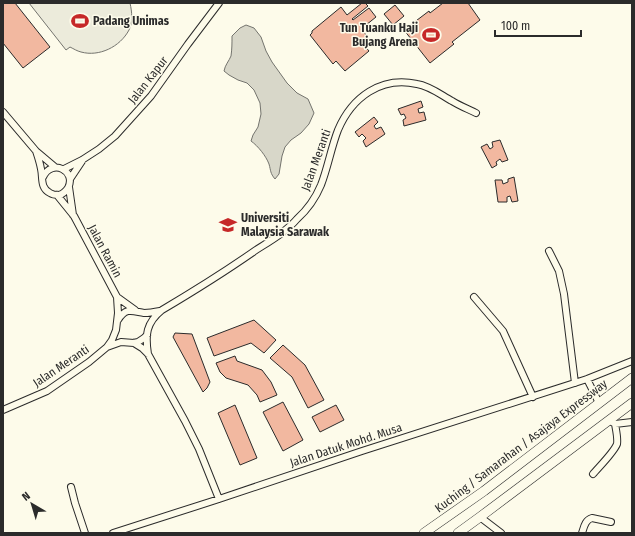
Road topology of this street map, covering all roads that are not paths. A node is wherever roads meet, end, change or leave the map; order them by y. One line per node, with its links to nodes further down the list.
1 (219, 3): 5 (street, Jalan Kapur)
2 (3, 112): 4 (street)
3 (476, 113): 16 (street, Jalan Meranti)
4 (36, 151): 6 (street); 8 (street)
5 (82, 160): 7 (street, Jalan Kapur); 9 (street, Jalan Kapur)
6 (55, 167): 7 (street); 8 (street)
7 (64, 169): 9 (street)
8 (43, 177): 11 (street)
9 (70, 179): 10 (street)
10 (69, 187): 11 (street); 12 (street, Jalan Ramin)
11 (57, 195): 12 (street, Jalan Ramin)
12 (74, 216): 14 (street, Jalan Ramin)
13 (549, 251): 28 (street)
14 (117, 297): 17 (street); 18 (street)
15 (474, 297): 29 (street)
16 (162, 310): 17 (street); 20 (street)
17 (138, 311): 18 (street); 20 (street)
18 (118, 320): 19 (street)
19 (116, 330): 21 (street); 23 (street)
20 (148, 332): 22 (street); 24 (street)
21 (126, 342): 22 (street); 23 (street)
22 (134, 343): 24 (street)
23 (107, 347): 32 (street, Jalan Meranti)
24 (148, 354): 37 (street)
25 (632, 361): 27 (street, Jalan Datuk Mohd. Musa)
26 (632, 378): 30 (highway, Kuching / Samarahan / Asajaya Expressway)
27 (587, 379): 28 (street, Jalan Datuk Mohd. Musa); 30 (street)
28 (575, 383): 29 (street, Jalan Datuk Mohd. Musa)
29 (533, 397): 37 (street, Jalan Datuk Mohd. Musa)
30 (599, 403): 44 (highway, Kuching / Samarahan / Asajaya Expressway)
31 (632, 403): 33 (highway)
32 (3, 410)
33 (612, 422): 34 (street); 35 (street); 38 (highway)
34 (632, 422)
35 (592, 474)
36 (71, 487): 41 (street)
37 (219, 499): 40 (street, Jalan Datuk Mohd. Musa)
38 (480, 517): 45 (highway); 46 (street)
39 (611, 522): 47 (street)
40 (134, 526): 42 (street, Jalan Datuk Mohd. Musa); 43 (street)
41 (85, 533)
42 (113, 533)
43 (136, 533)
44 (424, 533)
45 (458, 533)
46 (501, 533)
47 (582, 533)

